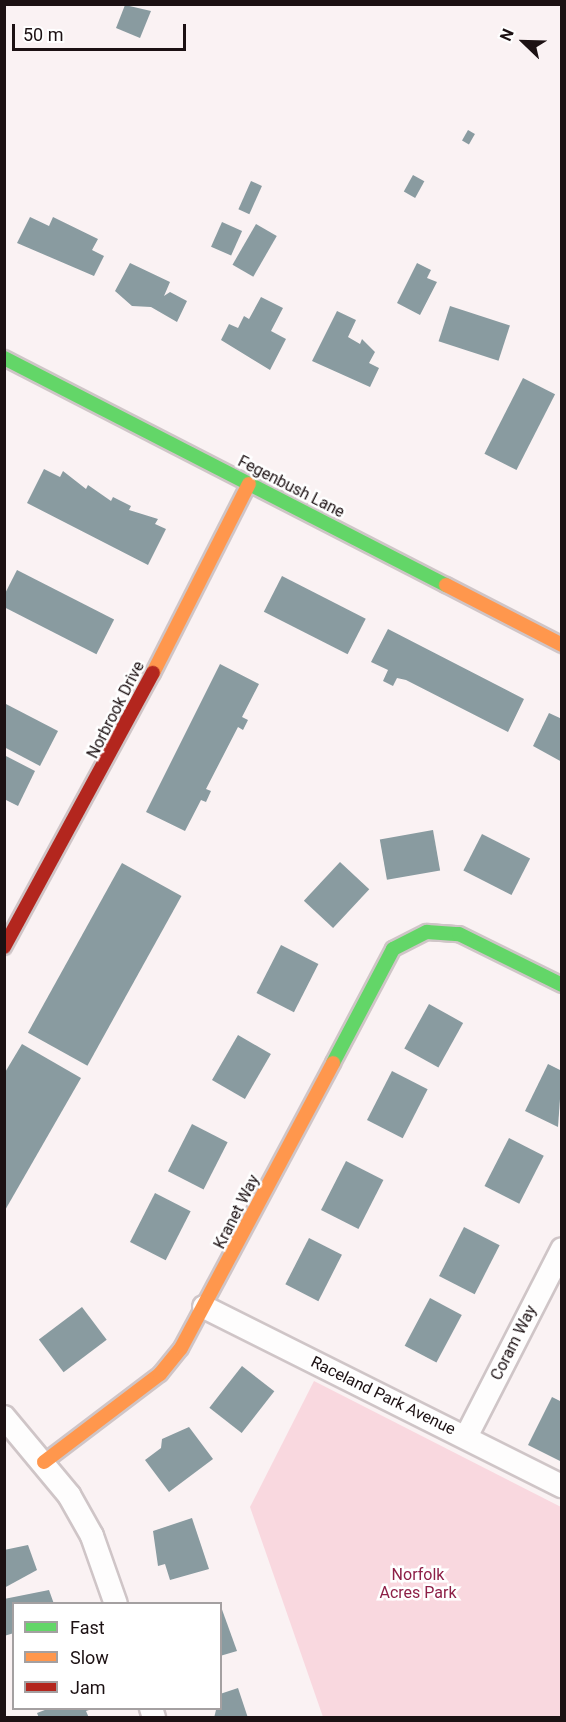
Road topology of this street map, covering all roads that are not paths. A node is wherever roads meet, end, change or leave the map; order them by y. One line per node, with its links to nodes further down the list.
1 (4, 358): 2 (street, Fegenbush Lane)
2 (249, 484): 3 (street, Fegenbush Lane); 4 (street, Norbrook Drive)
3 (561, 645)
4 (4, 947)
5 (561, 986): 7 (street, Kranet Way)
6 (561, 1249): 9 (street, Coram Way)
7 (204, 1307): 9 (street, Raceland Park Avenue); 10 (street, Kranet Way)
8 (4, 1417): 10 (street)
9 (466, 1437): 11 (street, Raceland Park Avenue)
10 (44, 1462): 12 (street)
11 (561, 1486)
12 (115, 1602)

